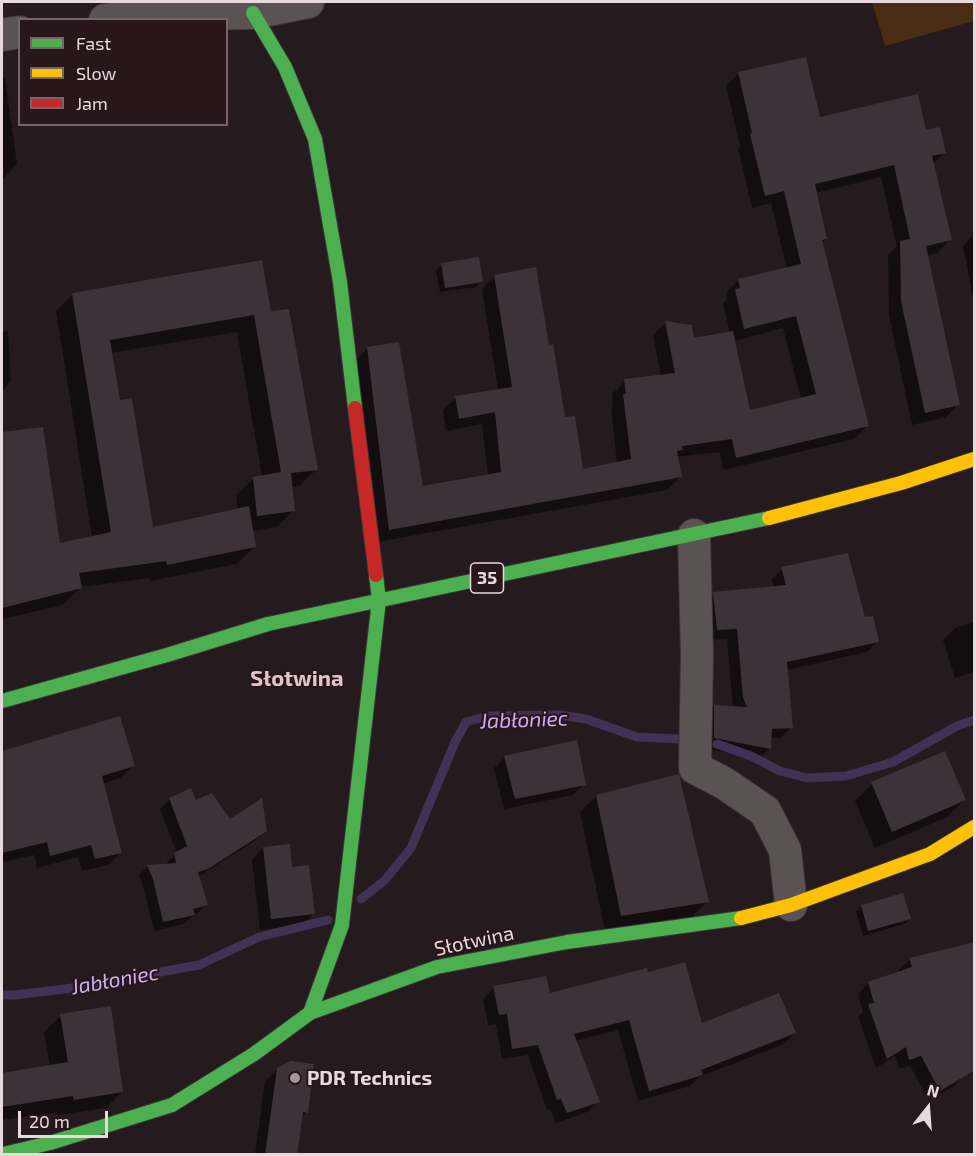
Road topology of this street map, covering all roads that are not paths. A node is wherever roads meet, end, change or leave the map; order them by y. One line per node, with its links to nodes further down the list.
1 (308, 2): 2 (street)
2 (254, 13): 3 (street); 8 (street)
3 (117, 18)
4 (18, 32): 5 (street)
5 (2, 35)
6 (975, 459): 7 (street, 35)
7 (694, 535): 8 (street, 35); 11 (street)
8 (379, 600): 9 (street, 35); 12 (street)
9 (2, 701)
10 (975, 827): 11 (street, Słotwina)
11 (791, 905): 12 (street, Słotwina)
12 (310, 1013): 13 (street, Słotwina)
13 (3, 1155)

